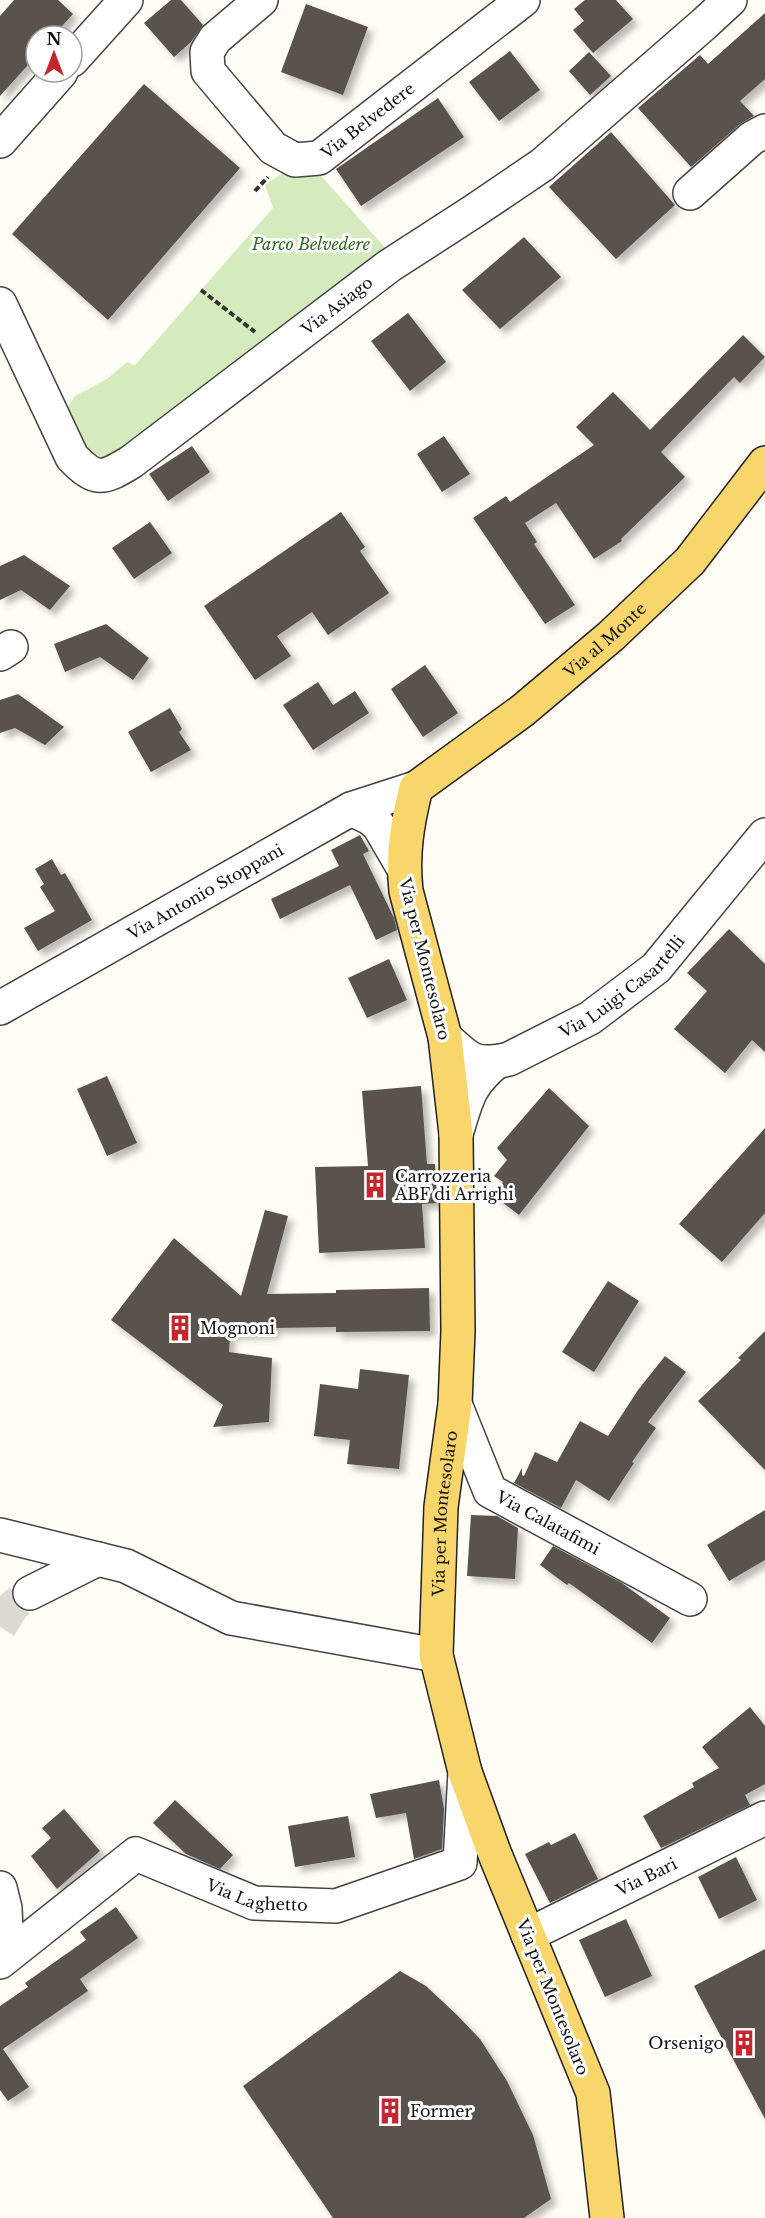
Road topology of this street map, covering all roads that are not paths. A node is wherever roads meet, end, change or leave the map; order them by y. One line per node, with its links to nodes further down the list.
1 (126, 0): 5 (street)
2 (261, 0): 3 (street, Via Belvedere)
3 (523, 0)
4 (730, 0): 10 (street, Via Asiago)
5 (84, 47)
6 (51, 84): 8 (street)
7 (765, 131): 9 (street)
8 (0, 141)
9 (690, 193)
10 (0, 304)
11 (765, 463): 12 (main road, Via al Monte)
12 (416, 788): 13 (street, Via Antonio Stoppani); 15 (main road, Via per Montesolaro)
13 (351, 809): 15 (street); 16 (street, Via Antonio Stoppani)
14 (765, 836): 18 (street, Via Luigi Casartelli)
15 (404, 869): 17 (main road, Via per Montesolaro)
16 (0, 1008)
17 (445, 1037): 18 (street, Via Luigi Casartelli); 19 (main road, Via per Montesolaro)
18 (496, 1062): 19 (street)
19 (456, 1134): 20 (main road, Via per Montesolaro)
20 (454, 1404): 24 (street, Via Calatafimi); 25 (main road, Via per Montesolaro)
21 (0, 1535): 22 (street)
22 (98, 1559): 23 (street); 25 (street)
23 (30, 1593)
24 (690, 1599)
25 (436, 1655): 26 (main road, Via per Montesolaro)
26 (465, 1772): 29 (main road, Via per Montesolaro); 31 (street, Via Laghetto)
27 (765, 1818): 29 (street, Via Bari)
28 (0, 1888): 30 (street)
29 (528, 1935): 32 (main road, Via per Montesolaro)
30 (0, 1936)
31 (0, 1962)
32 (607, 2218)

